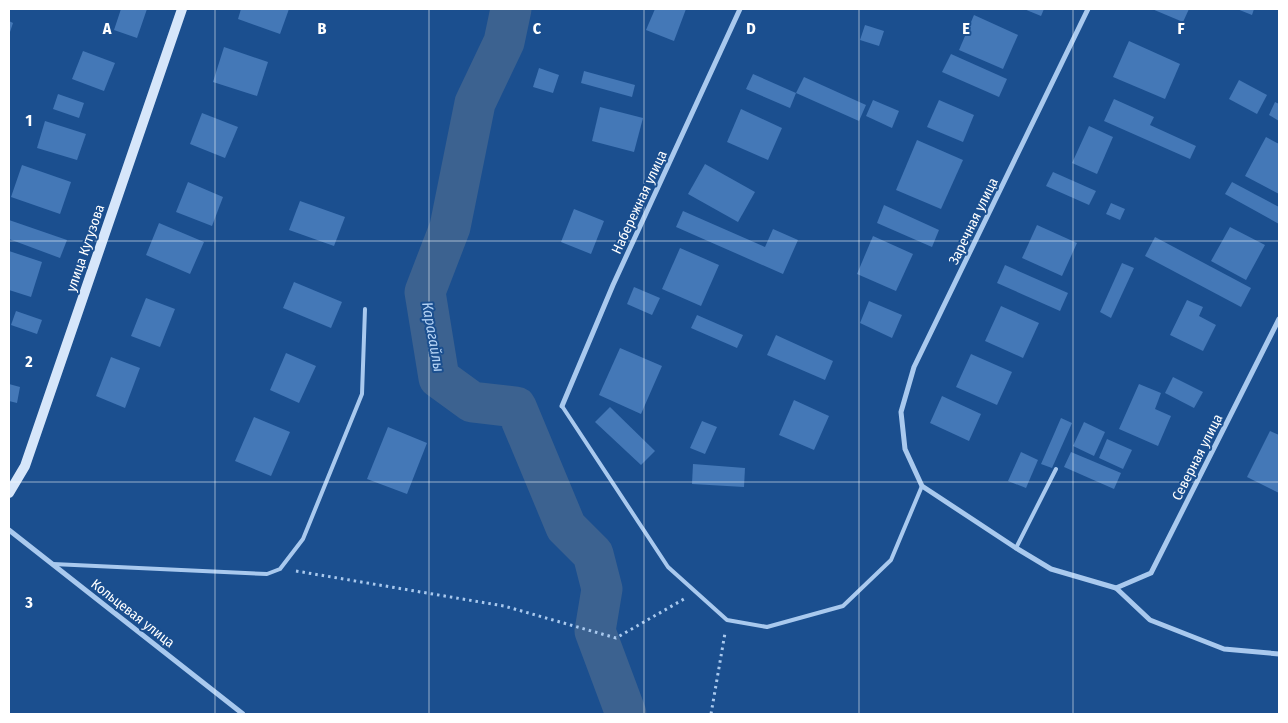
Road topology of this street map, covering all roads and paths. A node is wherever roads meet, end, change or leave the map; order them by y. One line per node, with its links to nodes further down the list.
1 (182, 9): 9 (main road, улица Кутузова)
2 (740, 9): 6 (street, Набережная улица)
3 (1088, 9): 8 (street, Заречная улица)
4 (365, 309): 13 (lane)
5 (1279, 319): 14 (street, Северная улица)
6 (562, 406): 15 (lane)
7 (1056, 469): 11 (lane)
8 (922, 486): 11 (street); 16 (lane)
9 (9, 493)
10 (9, 530): 12 (street, Кольцевая улица)
11 (1016, 548): 14 (street)
12 (52, 564): 13 (lane); 18 (street, Кольцевая улица)
13 (280, 569): 15 (path)
14 (1116, 588): 17 (street)
15 (696, 592): 16 (lane)
16 (727, 620): 19 (path)
17 (1279, 654)
18 (243, 714)
19 (711, 714)

